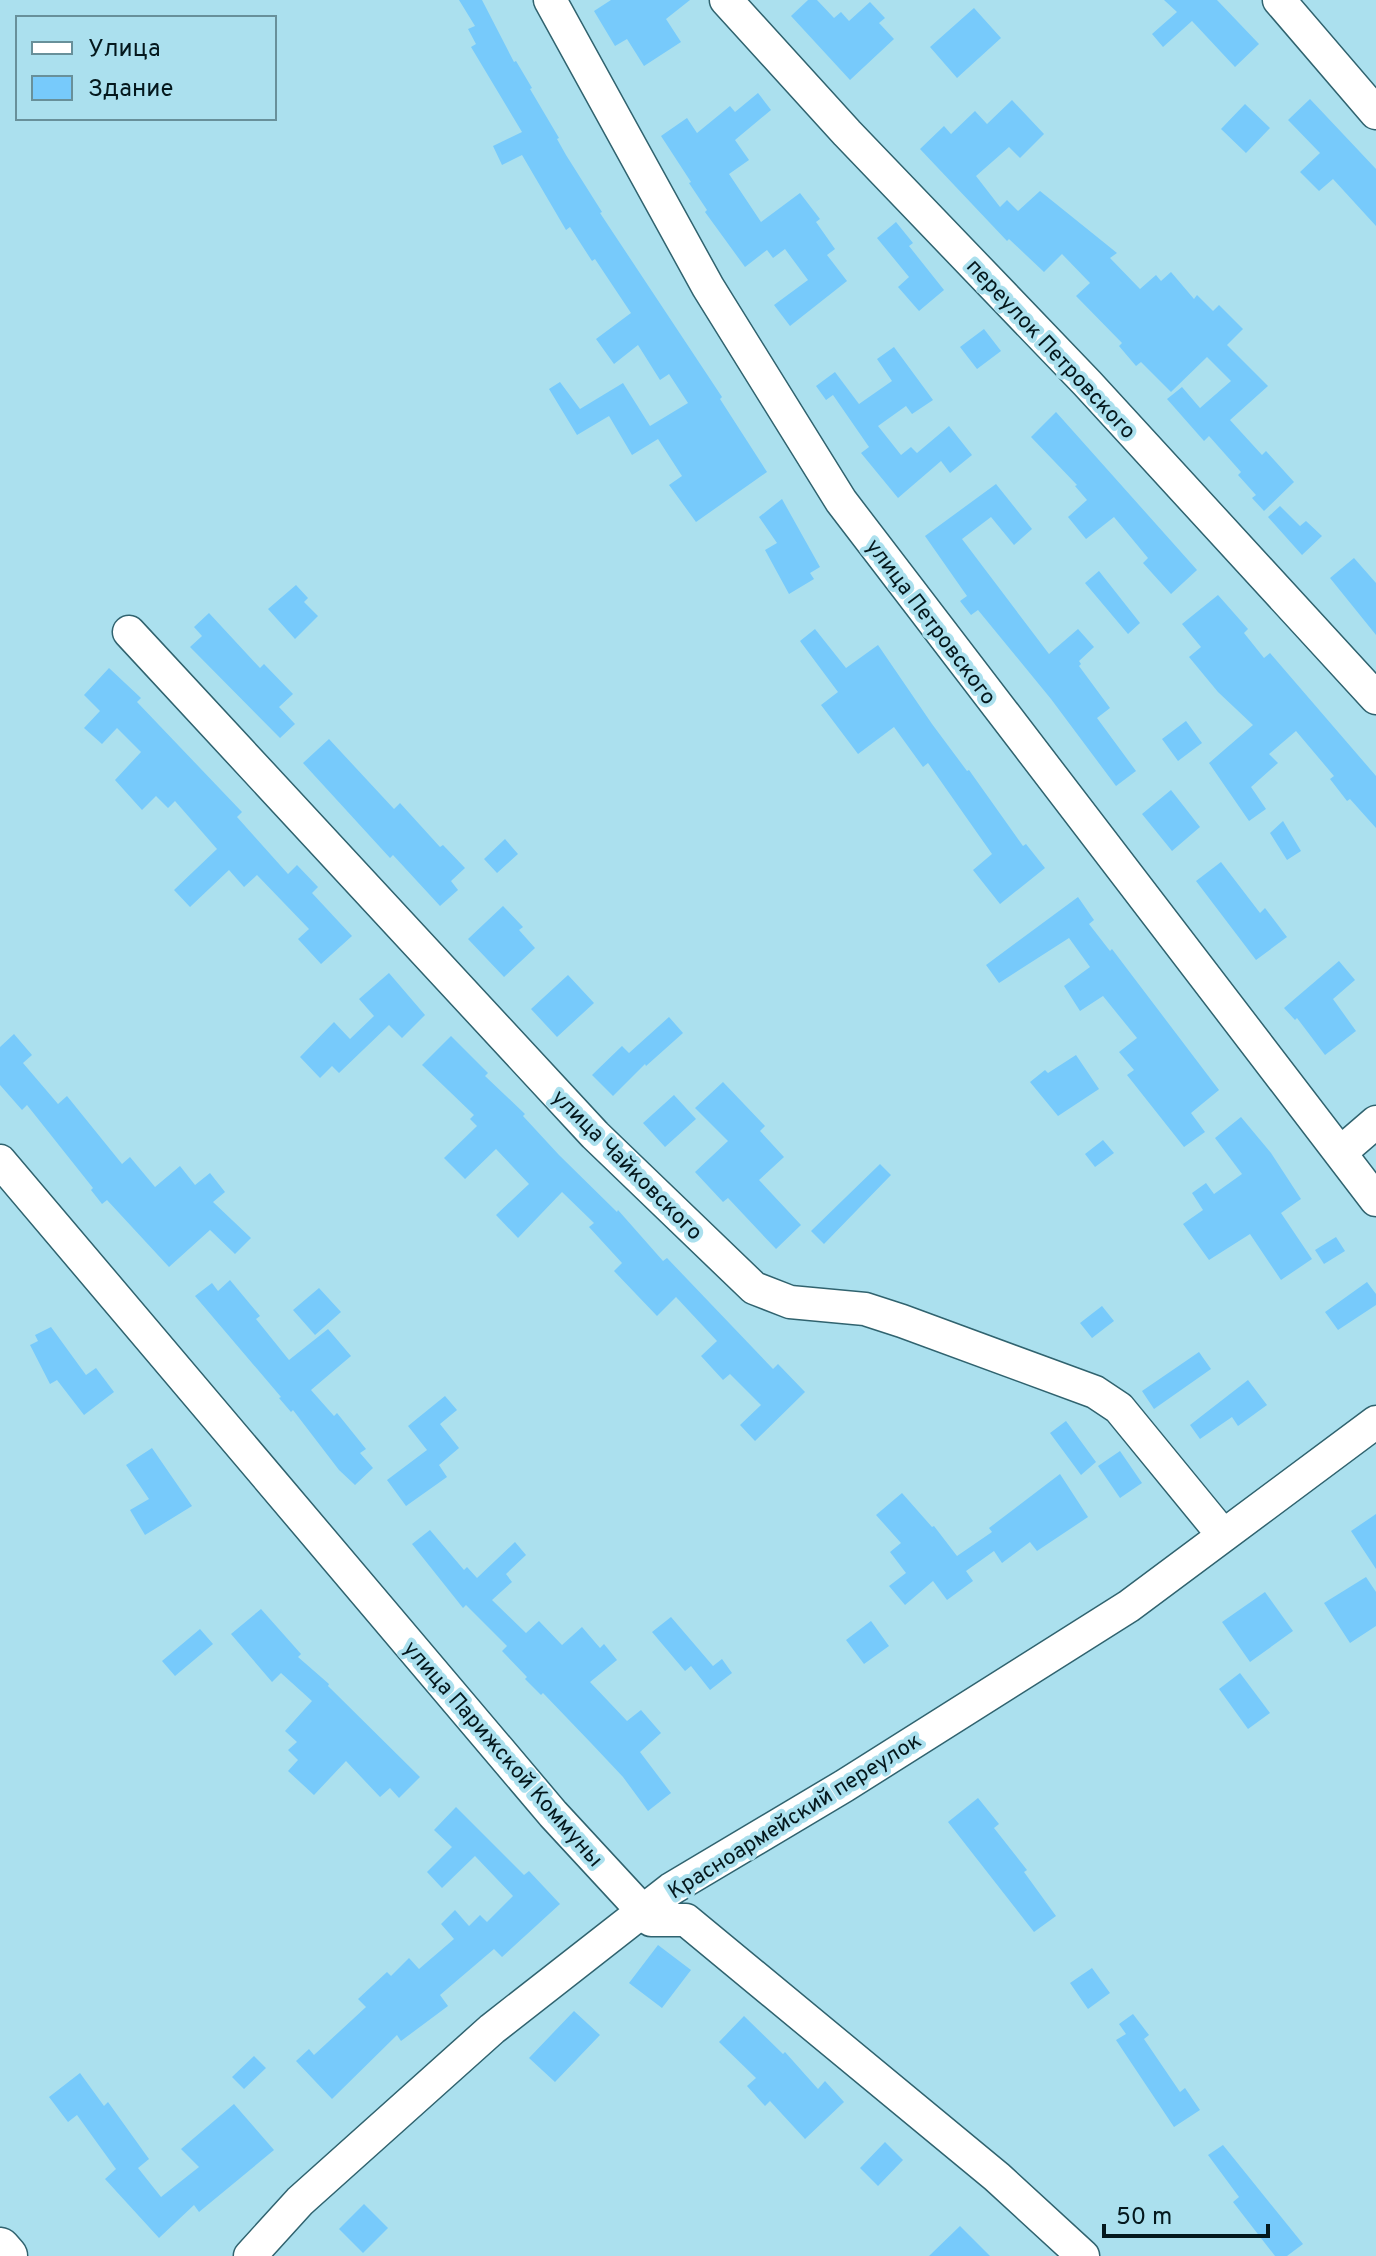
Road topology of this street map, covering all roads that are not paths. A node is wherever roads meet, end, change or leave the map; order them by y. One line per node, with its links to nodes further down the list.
1 (550, 0): 8 (street, улица Петровского)
2 (726, 0): 6 (street, переулок Петровского)
3 (1279, 0): 4 (street)
4 (1376, 113)
5 (129, 632): 12 (street, улица Чайковского)
6 (1376, 698)
7 (1376, 1122): 8 (street)
8 (1340, 1153): 10 (street, улица Петровского)
9 (0, 1161): 13 (street, улица Парижской Коммуны)
10 (1376, 1200)
11 (1376, 1422): 12 (street, Красноармейский переулок)
12 (1223, 1535): 13 (street, Красноармейский переулок)
13 (643, 1911): 16 (street, Красноармейский переулок); 17 (street)
14 (0, 2248): 15 (main road)
15 (7, 2256)
16 (250, 2256)
17 (1083, 2256)

